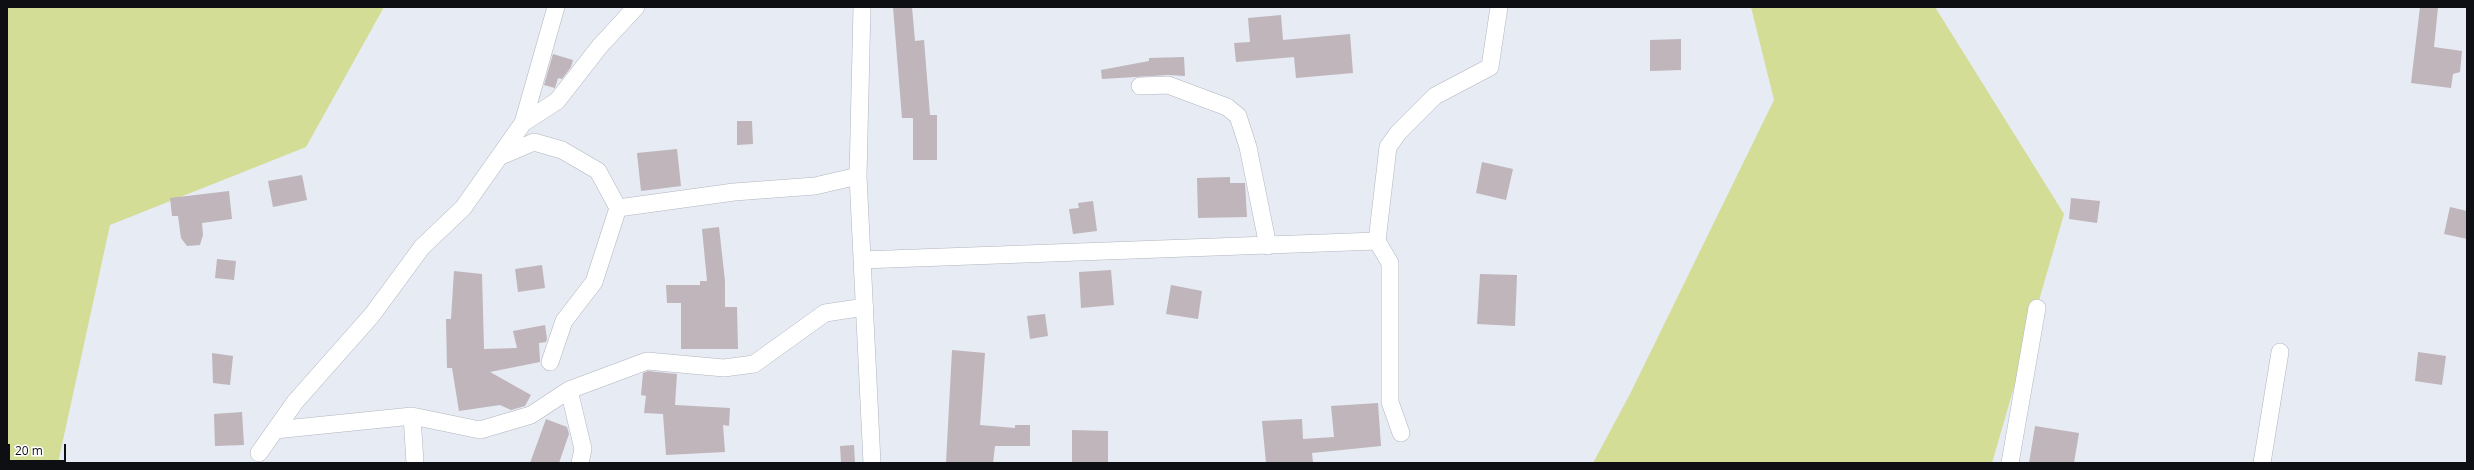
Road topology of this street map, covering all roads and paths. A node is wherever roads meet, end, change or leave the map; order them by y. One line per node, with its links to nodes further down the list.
1 (556, 7): 6 (street)
2 (636, 7): 6 (street)
3 (862, 7): 8 (street)
4 (1499, 7): 10 (street)
5 (1140, 86): 11 (street)
6 (523, 123): 7 (street)
7 (501, 156): 9 (street); 19 (street)
8 (858, 176): 9 (street); 12 (street)
9 (618, 208): 16 (street)
10 (1377, 241): 11 (street); 20 (street)
11 (1268, 246): 12 (street)
12 (862, 260): 13 (street)
13 (865, 307): 17 (street); 24 (street)
14 (2037, 308): 25 (street)
15 (2280, 352): 26 (street)
16 (550, 362)
17 (569, 390): 18 (street); 23 (street)
18 (412, 416): 19 (street); 22 (street)
19 (275, 430): 21 (street)
20 (1401, 433)
21 (259, 453)
22 (415, 463)
23 (580, 463)
24 (872, 463)
25 (2010, 463)
26 (2262, 463)

